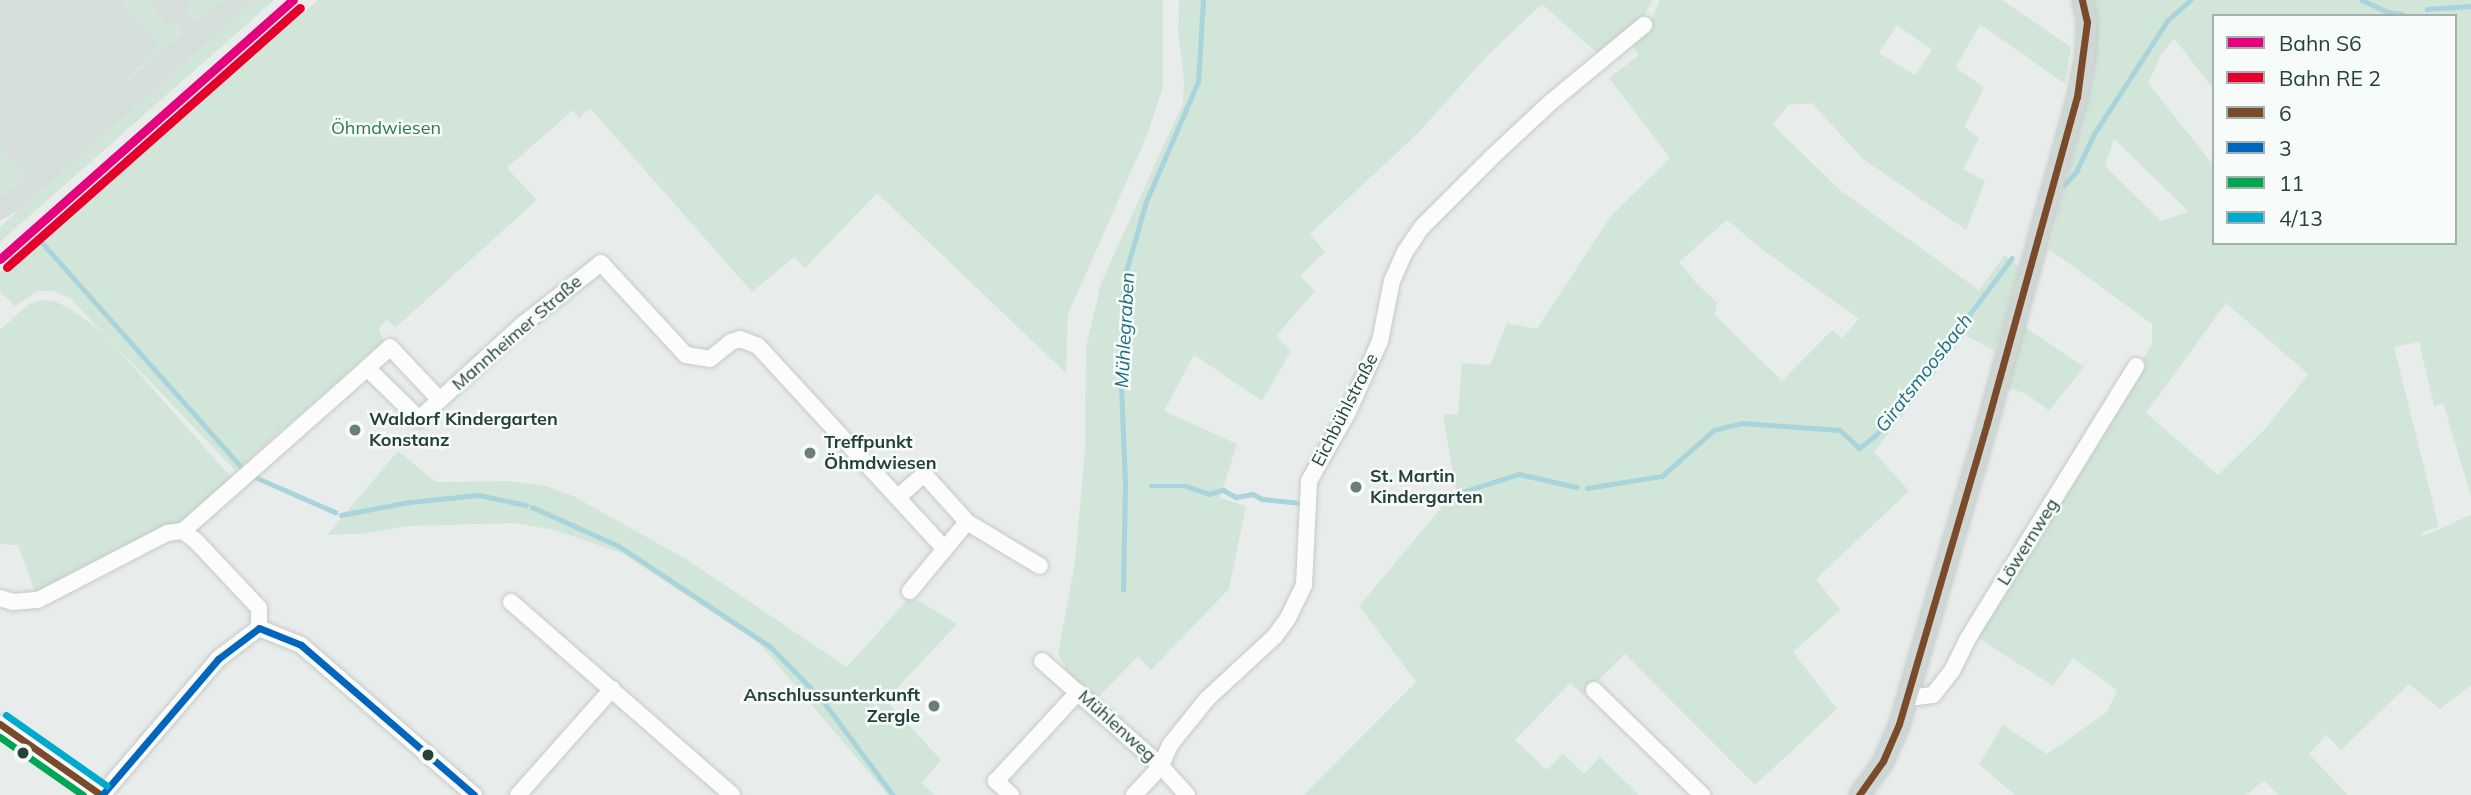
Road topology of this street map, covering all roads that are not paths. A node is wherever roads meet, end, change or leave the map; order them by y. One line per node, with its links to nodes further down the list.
1 (2082, 0): 19 (main road)
2 (1644, 25): 21 (street, Eichbühlstraße)
3 (2136, 366): 19 (street, Löwernweg)
4 (367, 368): 5 (street, Mannheimer Straße); 5 (street, Mannheimer Straße); 8 (street, Mannheimer Straße)
5 (440, 400): 6 (street, Mannheimer Straße)
6 (898, 497): 7 (street); 9 (street, Mannheimer Straße)
7 (967, 522): 9 (street); 10 (street)
8 (183, 531): 12 (street); 14 (street)
9 (944, 548): 11 (street)
10 (1040, 566)
11 (910, 591)
12 (0, 598)
13 (511, 602): 16 (street)
14 (259, 628): 22 (street); 23 (street)
15 (1042, 661): 18 (street, Mühlenweg)
16 (612, 689): 24 (street); 25 (street)
17 (1594, 690): 29 (street)
18 (1078, 692): 21 (street, Mühlenweg); 26 (street)
19 (1908, 698): 30 (main road)
20 (0, 723): 22 (street)
21 (1161, 766): 27 (street, Eichbühlstraße); 28 (street, Mühlenweg)
22 (101, 795)
23 (474, 795)
24 (519, 795)
25 (732, 795)
26 (1011, 795)
27 (1134, 795)
28 (1187, 795)
29 (1702, 795)
30 (1859, 795)

